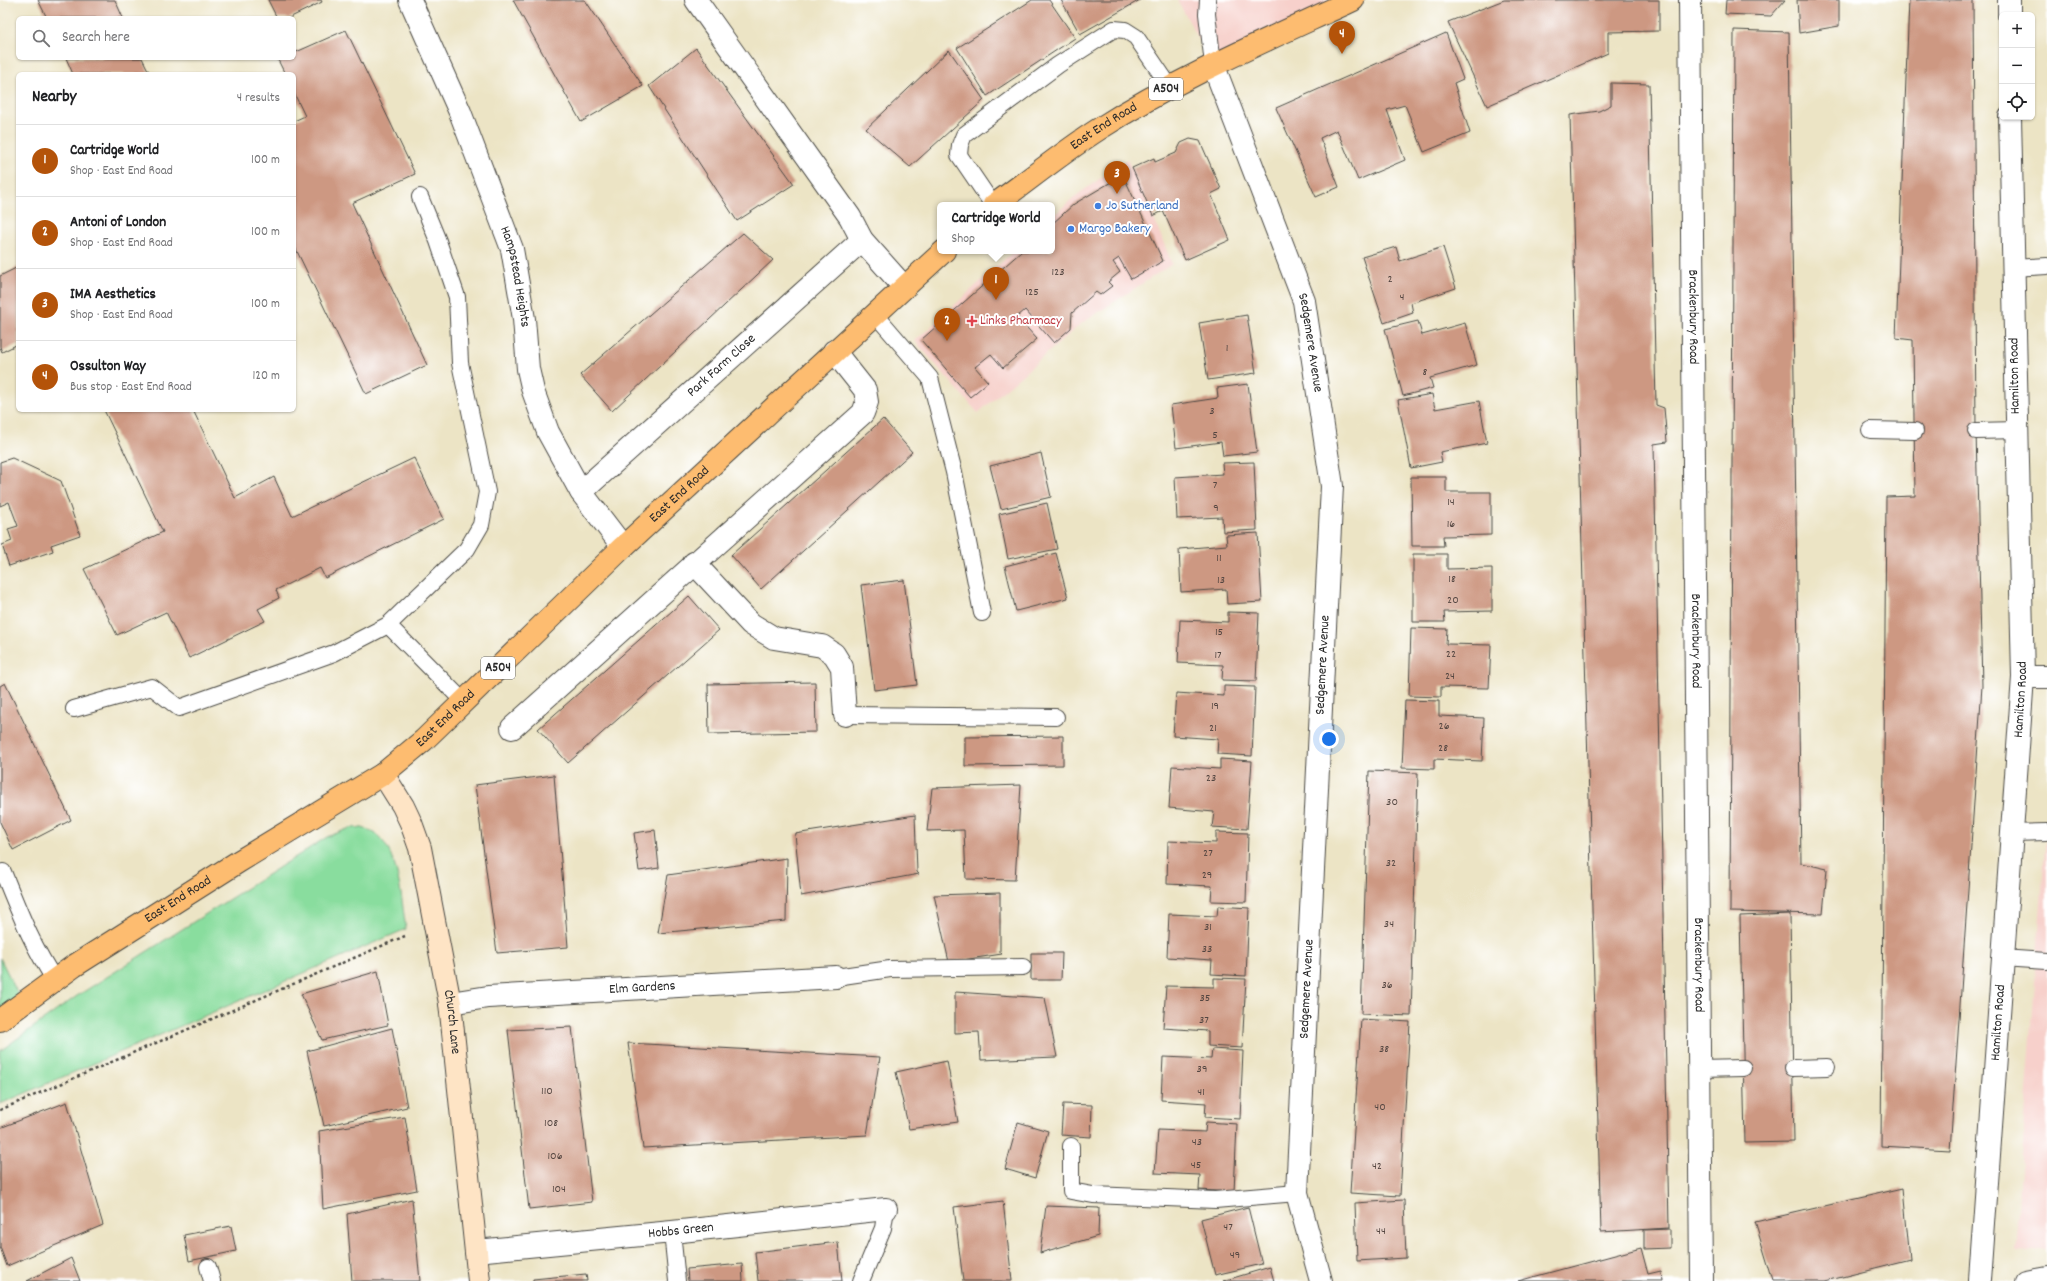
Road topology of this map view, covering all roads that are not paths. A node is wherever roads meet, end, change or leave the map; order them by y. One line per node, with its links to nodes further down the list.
1 (410, 0): 25 (street, Hampstead Heights)
2 (696, 0): 14 (street)
3 (1208, 0): 8 (lane)
4 (1353, 0): 8 (main road, East End Road / A504)
5 (1690, 0): 51 (street, Brackenbury Road)
6 (2008, 0): 7 (street)
7 (2009, 12)
8 (1213, 64): 9 (main road, East End Road / A504); 53 (street, Sedgemere Avenue)
9 (1170, 87): 12 (lane); 13 (main road, East End Road / A504)
10 (2010, 120): 17 (street, Hamilton Road)
11 (420, 197): 29 (lane)
12 (992, 202)
13 (998, 202)
14 (862, 240): 18 (street); 25 (street, Park Farm Close)
15 (941, 254): 18 (main road, East End Road / A504)
16 (2047, 266): 17 (lane)
17 (2012, 268): 22 (street, Hamilton Road)
18 (904, 288): 19 (main road, East End Road / A504)
19 (875, 314): 20 (main road, East End Road / A504); 28 (lane)
20 (834, 351): 26 (main road, East End Road / A504); 27 (street)
21 (1870, 430): 23 (lane)
22 (2016, 430): 24 (lane); 30 (street, Hamilton Road)
23 (1916, 431)
24 (1976, 431)
25 (580, 492): 26 (street, Hampstead Heights)
26 (623, 547): 32 (main road, East End Road / A504)
27 (694, 563): 34 (street); 36 (street)
28 (982, 613)
29 (388, 625): 32 (lane); 33 (lane)
30 (2023, 678): 31 (street); 39 (street, Hamilton Road)
31 (2047, 678)
32 (463, 701): 37 (main road, East End Road / A504)
33 (74, 709)
34 (845, 715): 35 (lane)
35 (1056, 717)
36 (512, 728)
37 (383, 774): 45 (main road, East End Road / A504); 46 (street, Church Lane)
38 (2047, 832): 39 (lane)
39 (2011, 833): 41 (street, Hamilton Road)
40 (3, 872): 45 (lane)
41 (2002, 958): 42 (lane); 63 (street, Hamilton Road)
42 (2047, 961)
43 (1023, 967): 44 (lane)
44 (836, 977): 46 (street, Elm Gardens)
45 (55, 980): 47 (main road, East End Road / A504)
46 (450, 1003): 56 (street, Church Lane)
47 (0, 1020)
48 (1827, 1067): 50 (lane)
49 (1743, 1068): 51 (lane)
50 (1793, 1068)
51 (1699, 1069): 62 (street, Brackenbury Road)
52 (1072, 1146): 53 (lane)
53 (1297, 1193): 61 (street, Sedgemere Avenue)
54 (886, 1209): 55 (street, Hobbs Green); 60 (lane)
55 (672, 1232): 56 (street, Hobbs Green); 59 (lane)
56 (476, 1250): 58 (street, Church Lane)
57 (2047, 1277): 64 (street)
58 (480, 1281)
59 (677, 1281)
60 (860, 1281)
61 (1321, 1281)
62 (1701, 1281)
63 (1980, 1281)
64 (2026, 1281)

